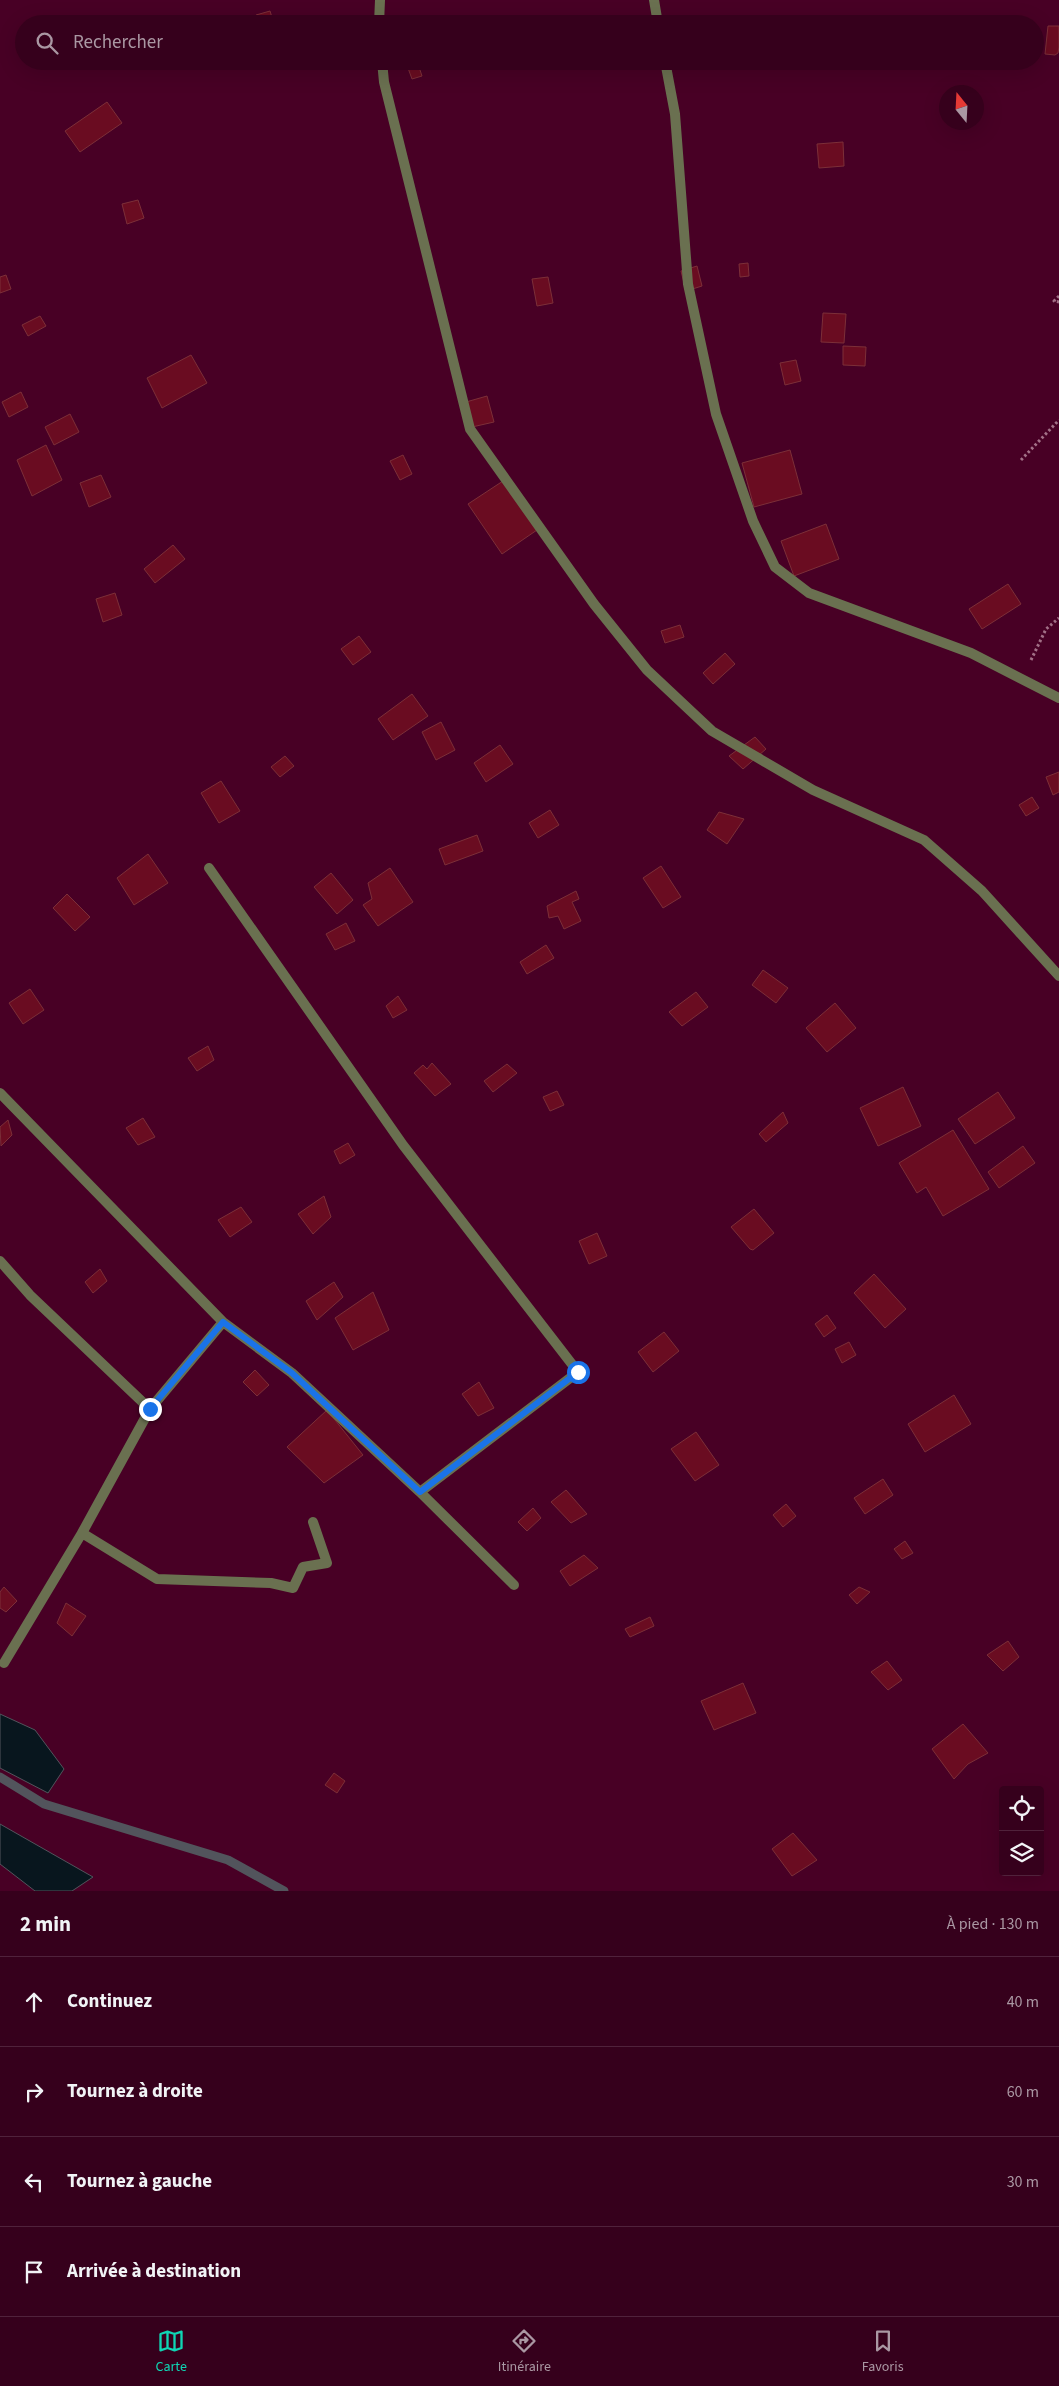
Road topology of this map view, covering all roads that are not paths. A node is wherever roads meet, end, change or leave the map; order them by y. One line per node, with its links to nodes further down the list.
1 (380, 0): 3 (street)
2 (654, 0): 4 (street)
3 (379, 15)
4 (656, 15)
5 (383, 70): 9 (street)
6 (667, 70): 7 (street)
7 (1059, 698)
8 (209, 868): 14 (street)
9 (1059, 976)
10 (0, 1093): 12 (street)
11 (0, 1262): 13 (street)
12 (223, 1322): 13 (street); 14 (street)
13 (150, 1409): 16 (street)
14 (420, 1492): 17 (street)
15 (314, 1522): 16 (street)
16 (82, 1533): 18 (street)
17 (514, 1585)
18 (4, 1663)

